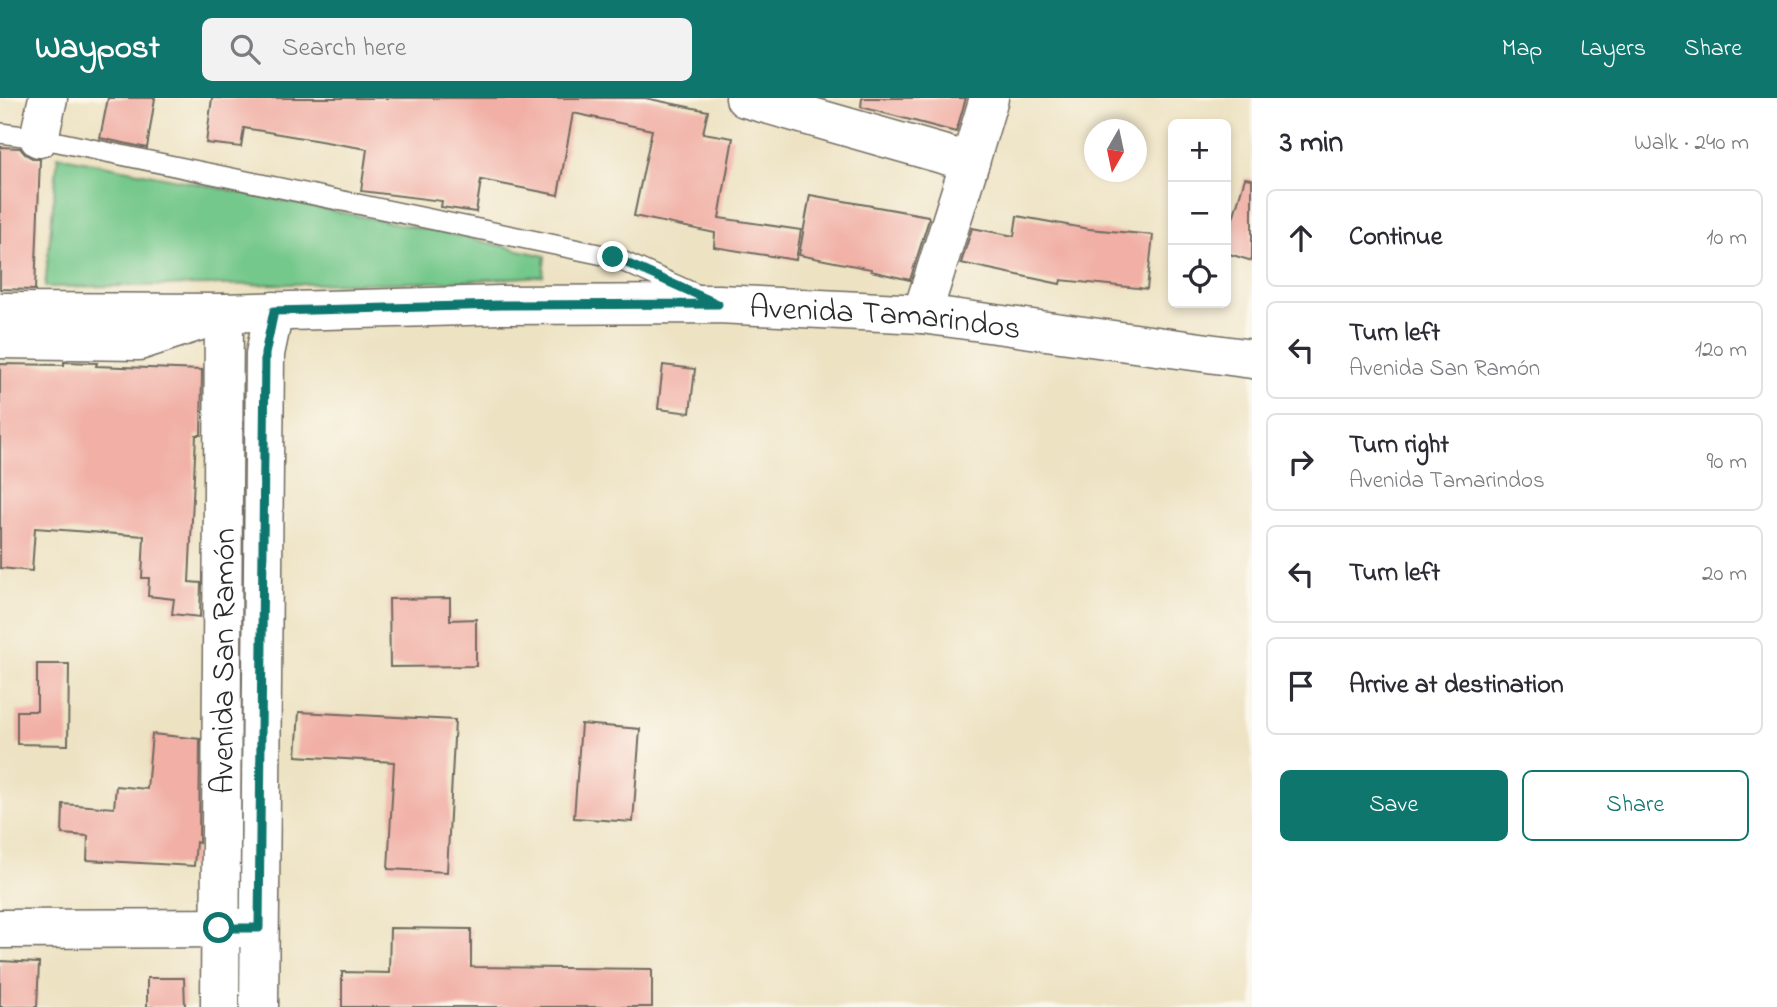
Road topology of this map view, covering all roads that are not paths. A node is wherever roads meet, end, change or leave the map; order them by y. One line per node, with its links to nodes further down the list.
1 (48, 98): 5 (street)
2 (745, 98): 6 (street)
3 (989, 98): 6 (street)
4 (0, 133): 5 (lane)
5 (39, 138): 7 (lane)
6 (970, 162): 11 (street)
7 (718, 304): 8 (street, Avenida Tamarindos); 11 (street, Avenida Tamarindos)
8 (274, 311): 10 (street, Avenida Tamarindos); 15 (street, Avenida San Ramón)
9 (0, 312): 10 (street, Avenida Tamarindos)
10 (224, 313): 12 (street, Avenida Tamarindos); 14 (street, Avenida San Ramón)
11 (922, 314): 13 (street, Avenida Tamarindos)
12 (0, 339)
13 (1252, 359)
14 (219, 928): 15 (street); 16 (street); 17 (street, Avenida San Ramón)
15 (259, 928): 18 (street, Avenida San Ramón)
16 (0, 929)
17 (220, 1007)
18 (259, 1007)

